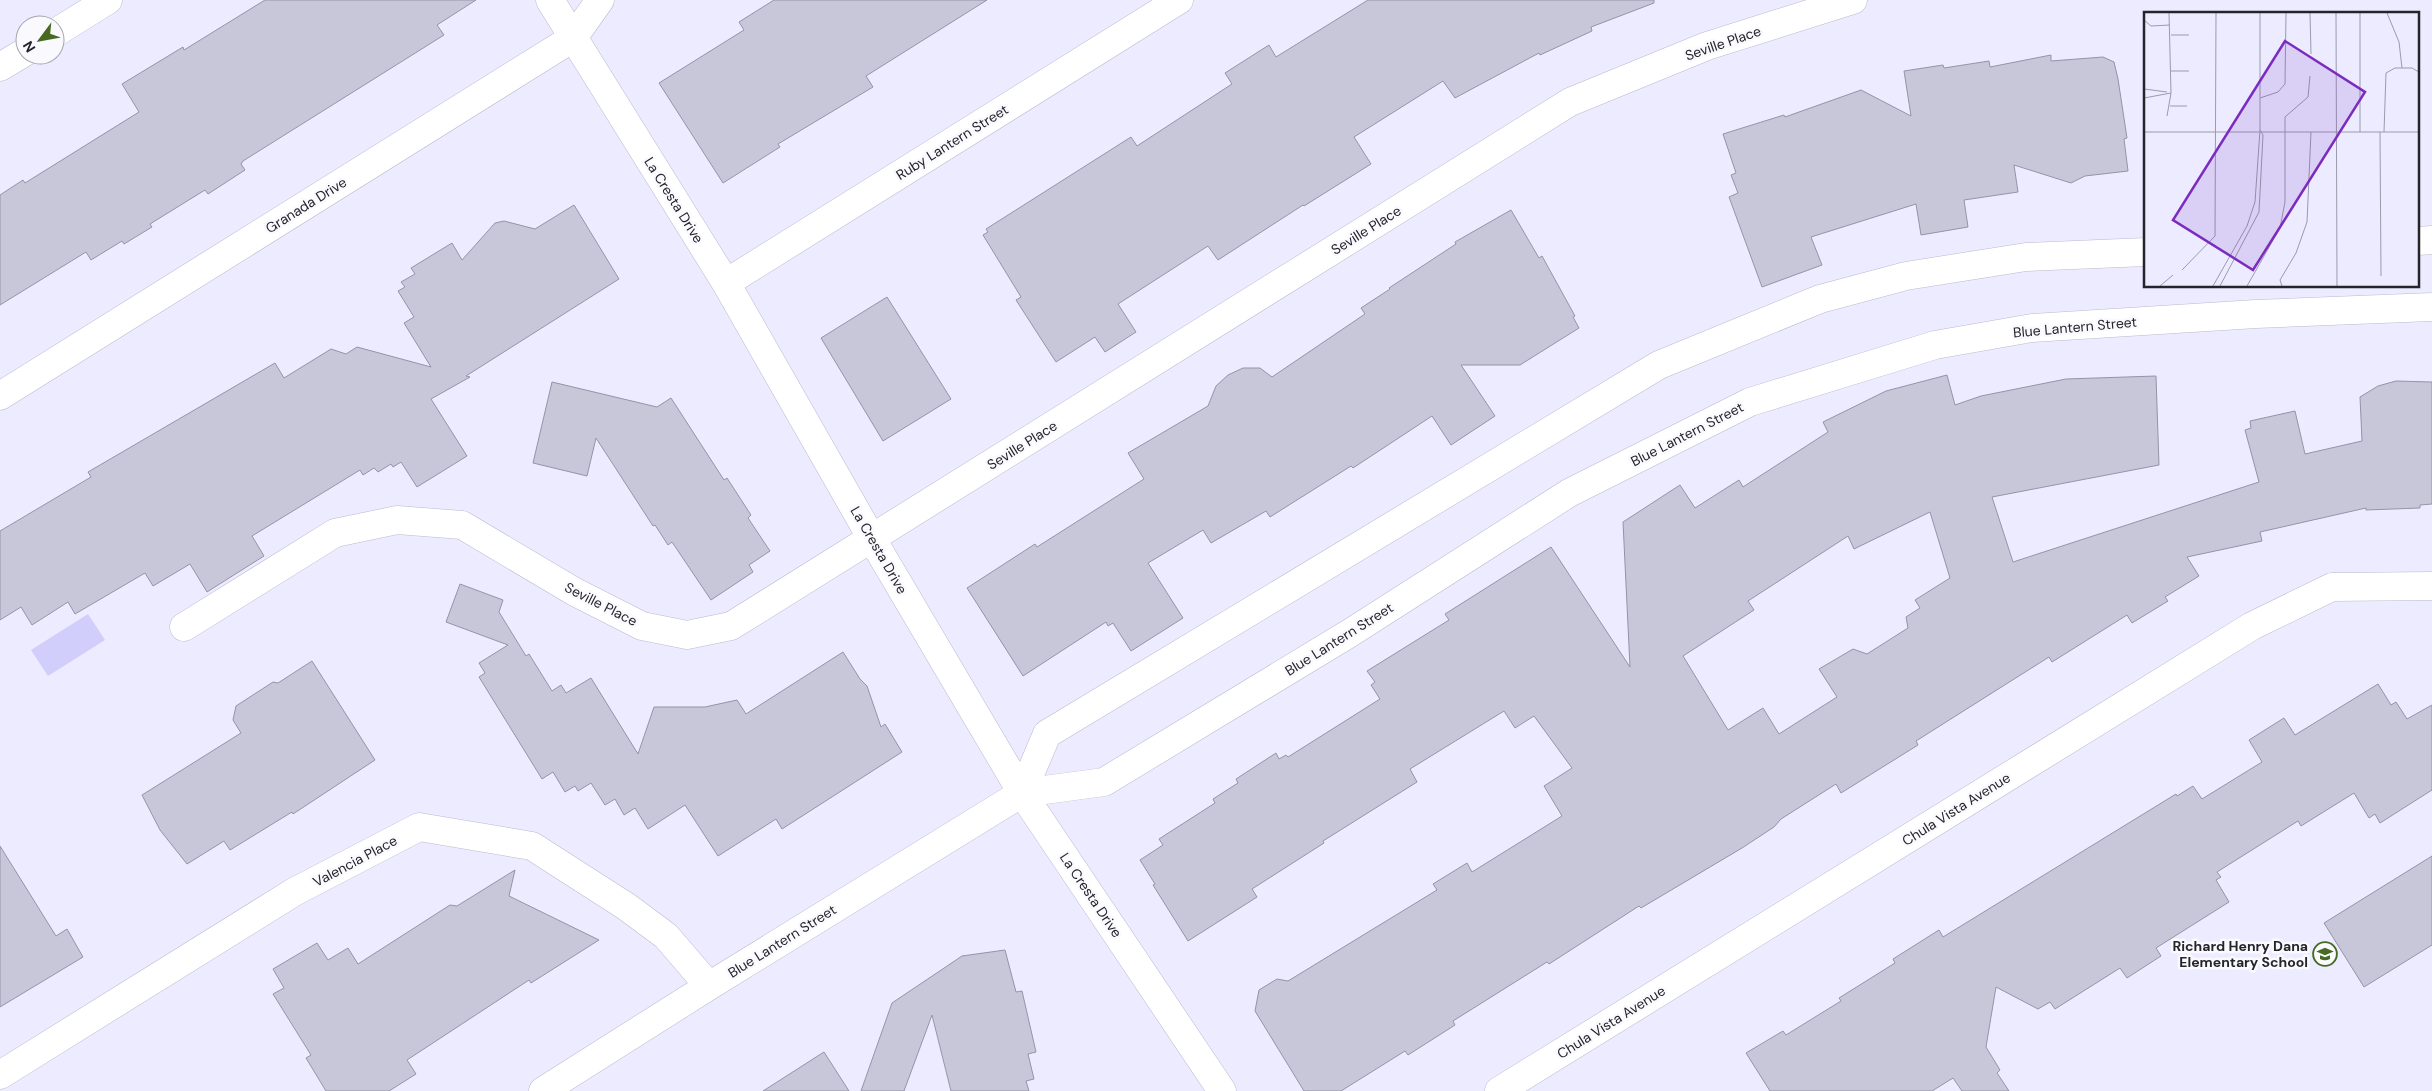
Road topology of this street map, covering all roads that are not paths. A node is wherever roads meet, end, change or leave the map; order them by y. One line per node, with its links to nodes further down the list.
1 (108, 0): 6 (street)
2 (550, 0): 7 (street, La Cresta Drive)
3 (600, 0): 7 (street, Granada Drive)
4 (1179, 0): 11 (street, Ruby Lantern Street)
5 (1853, 0): 14 (street, Seville Place)
6 (65, 27)
7 (573, 38): 11 (street, La Cresta Drive); 13 (street, Granada Drive)
8 (15, 58): 9 (street)
9 (0, 67)
10 (2144, 252): 17 (street)
11 (726, 283): 14 (street, La Cresta Drive)
12 (2432, 308): 17 (street, Blue Lantern Street)
13 (0, 396)
14 (872, 539): 16 (street, Seville Place); 17 (street, La Cresta Drive)
15 (2432, 586): 22 (street, Chula Vista Avenue)
16 (184, 627)
17 (1022, 793): 18 (street, Blue Lantern Street); 21 (street, La Cresta Drive)
18 (708, 986): 19 (street, Valencia Place); 20 (street, Blue Lantern Street)
19 (0, 1075)
20 (543, 1091)
21 (1222, 1091)
22 (1499, 1091)

